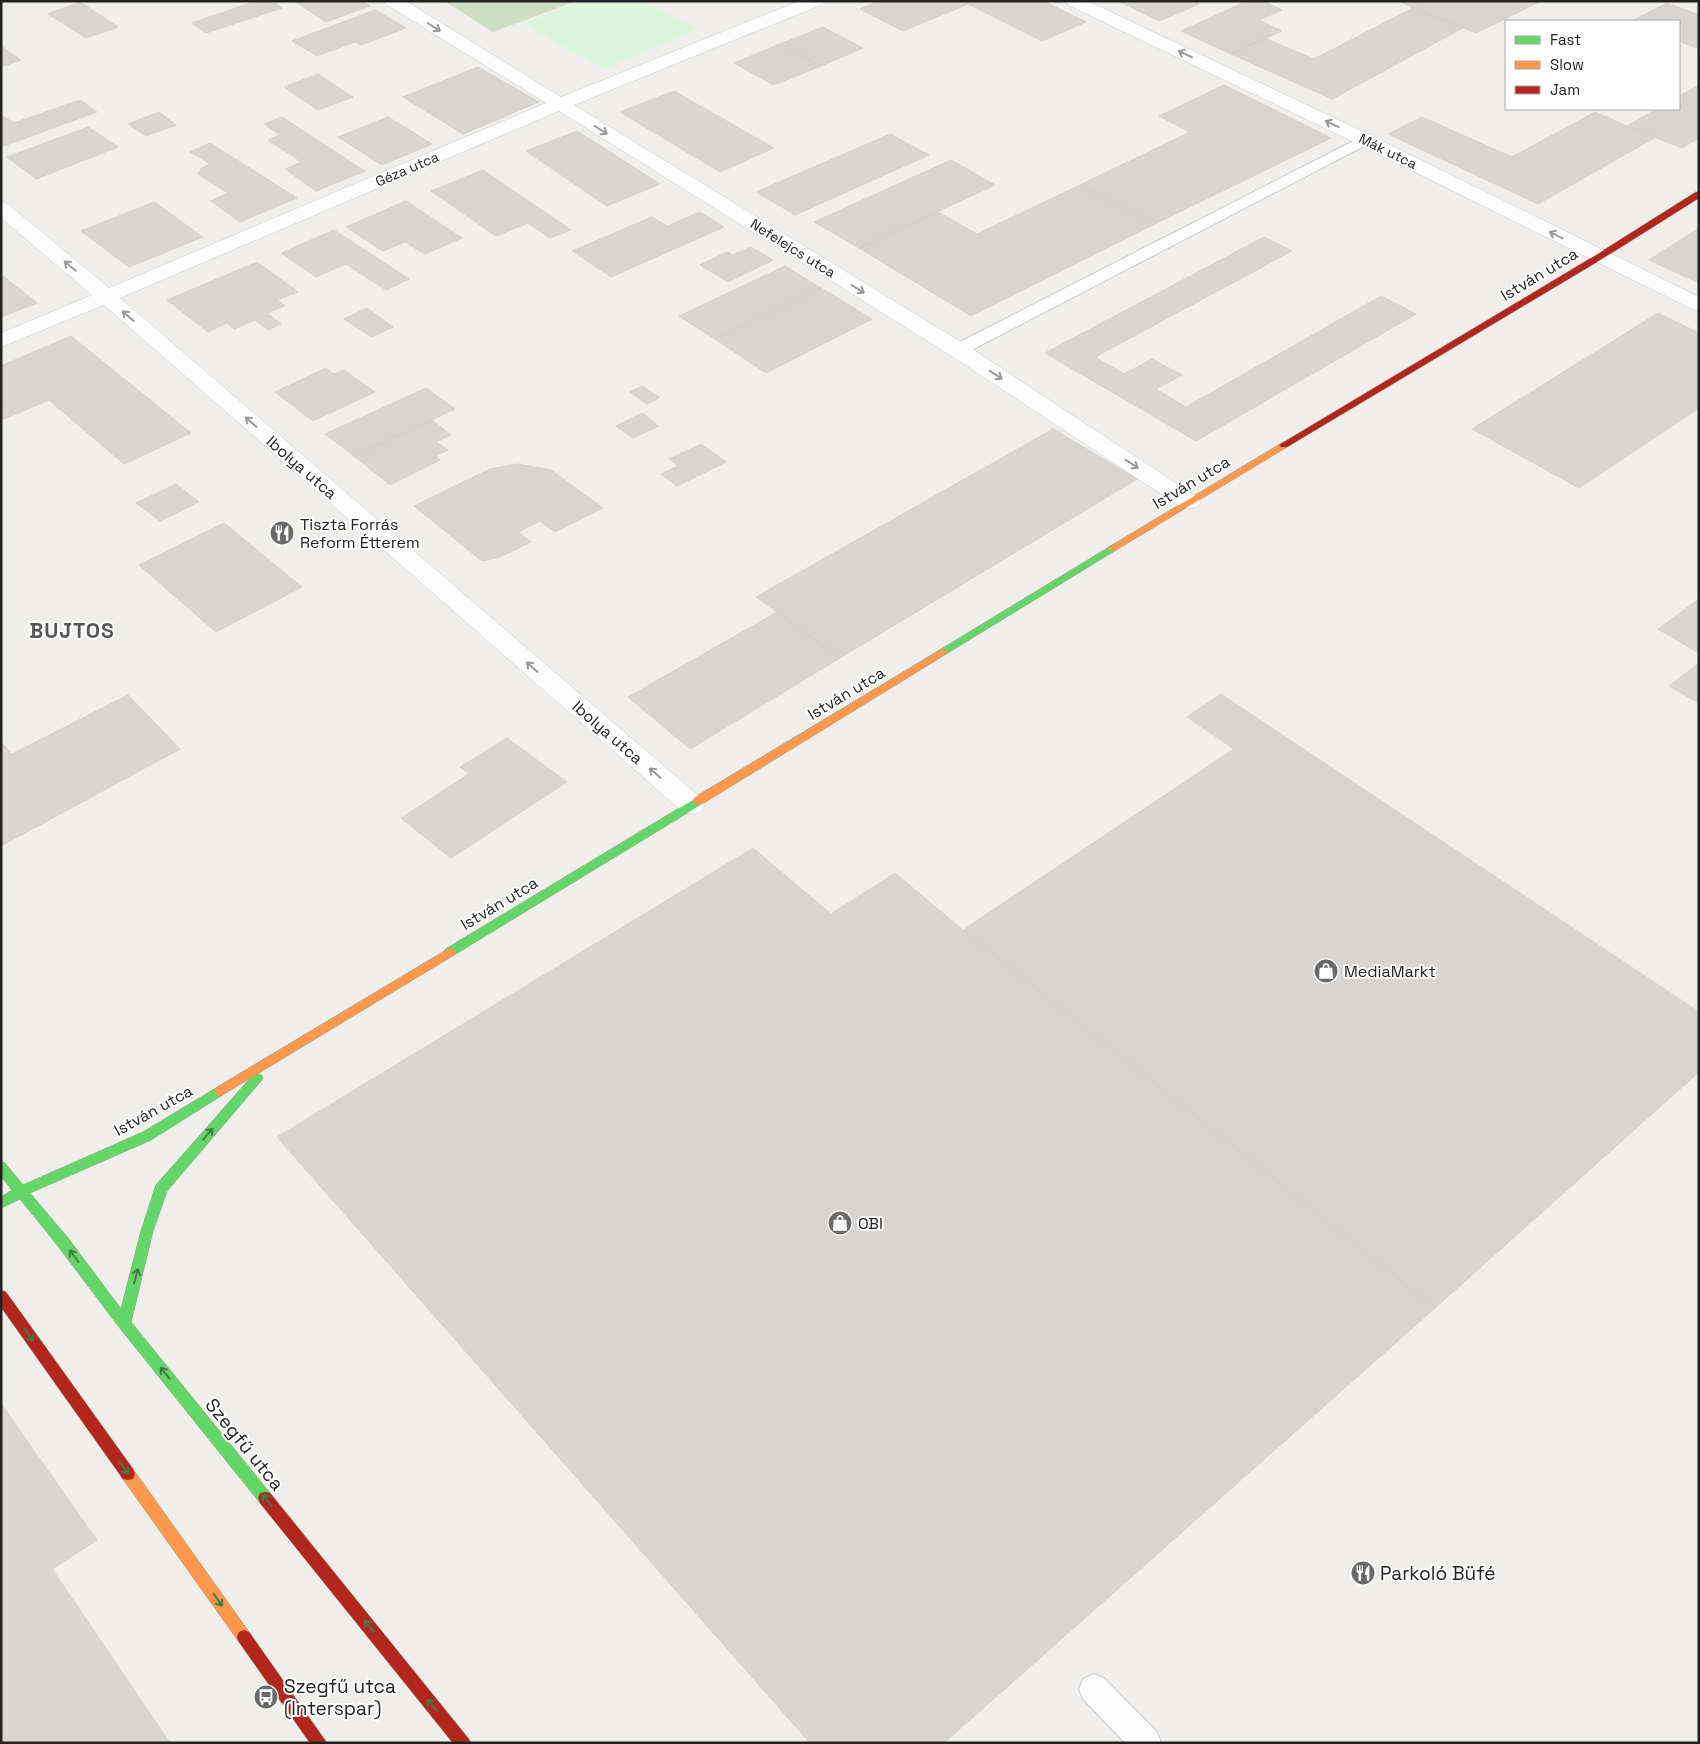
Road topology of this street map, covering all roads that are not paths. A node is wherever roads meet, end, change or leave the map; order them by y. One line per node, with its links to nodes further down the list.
1 (393, 1): 4 (street, Nefelejcs utca, one-way to 4)
2 (815, 1): 4 (street, Géza utca)
3 (1074, 1): 5 (street, Mák utca, one-way to 3)
4 (560, 104): 9 (street, Géza utca); 12 (street, Nefelejcs utca, one-way to 12)
5 (1365, 140): 8 (street, Mák utca, one-way to 5); 12 (lane)
6 (1699, 194): 8 (street, István utca)
7 (1, 208): 9 (street, Ibolya utca, one-way to 7)
8 (1599, 257): 10 (street, Mák utca); 13 (street, István utca)
9 (107, 297): 11 (street, Géza utca); 14 (street, Ibolya utca, one-way to 9)
10 (1699, 305)
11 (1, 341)
12 (958, 350): 13 (street, Nefelejcs utca, one-way to 13)
13 (1189, 502): 14 (street, István utca)
14 (692, 805): 15 (street, István utca)
15 (275, 1057): 17 (street, István utca); 20 (street, one-way to 15)
16 (1, 1167): 17 (street, Szegfű utca)
17 (20, 1192): 18 (street, István utca); 20 (street, Szegfű utca, one-way to 17)
18 (1, 1203)
19 (1, 1296): 22 (street, one-way to 22)
20 (124, 1323): 23 (street, Szegfű utca, one-way to 20)
21 (1094, 1689): 24 (lane)
22 (319, 1743)
23 (463, 1743)
24 (1146, 1743)

